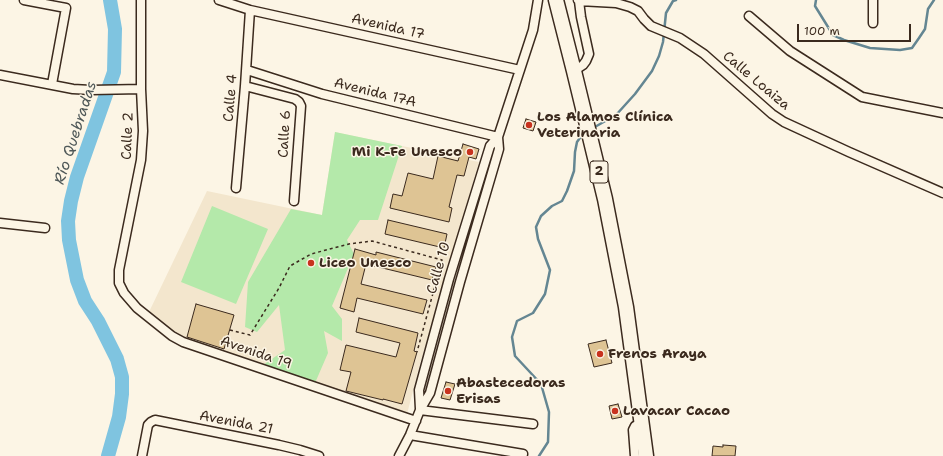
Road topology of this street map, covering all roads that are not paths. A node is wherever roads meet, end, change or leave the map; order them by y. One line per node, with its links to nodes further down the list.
1 (24, 0): 15 (street)
2 (141, 0): 17 (street, Calle 2)
3 (219, 0): 8 (street, Avenida 17)
4 (538, 0): 12 (street, Calle 10)
5 (556, 0): 13 (highway, 2)
6 (873, 0): 10 (street)
7 (578, 1): 13 (street, Calle Loaiza); 21 (street, Calle Loaiza)
8 (250, 10): 11 (street, Calle 4); 12 (street, Avenida 17)
9 (749, 16): 18 (street)
10 (873, 23)
11 (247, 70): 16 (street, Calle 4); 19 (street, Avenida 17A)
12 (520, 70): 19 (street, Calle 10)
13 (574, 71): 28 (highway, 2)
14 (0, 75): 15 (street)
15 (52, 84): 17 (street)
16 (245, 86): 20 (street, Calle 4); 22 (street, Calle 6)
17 (142, 89): 25 (street, Calle 2)
18 (943, 113)
19 (498, 137): 26 (street, Calle 10)
20 (236, 188)
21 (943, 193)
22 (294, 201)
23 (0, 223): 24 (street)
24 (45, 228)
25 (119, 270): 27 (street, Avenida 19)
26 (420, 410): 27 (street, Calle 10); 29 (street)
27 (416, 421): 30 (street, Calle 10)
28 (641, 423): 35 (street); 36 (highway, 2)
29 (533, 424)
30 (410, 435): 31 (street); 34 (street, Calle 10)
31 (524, 454)
32 (142, 456): 33 (street, Avenida 21)
33 (319, 456)
34 (399, 456)
35 (635, 456)
36 (646, 456)

